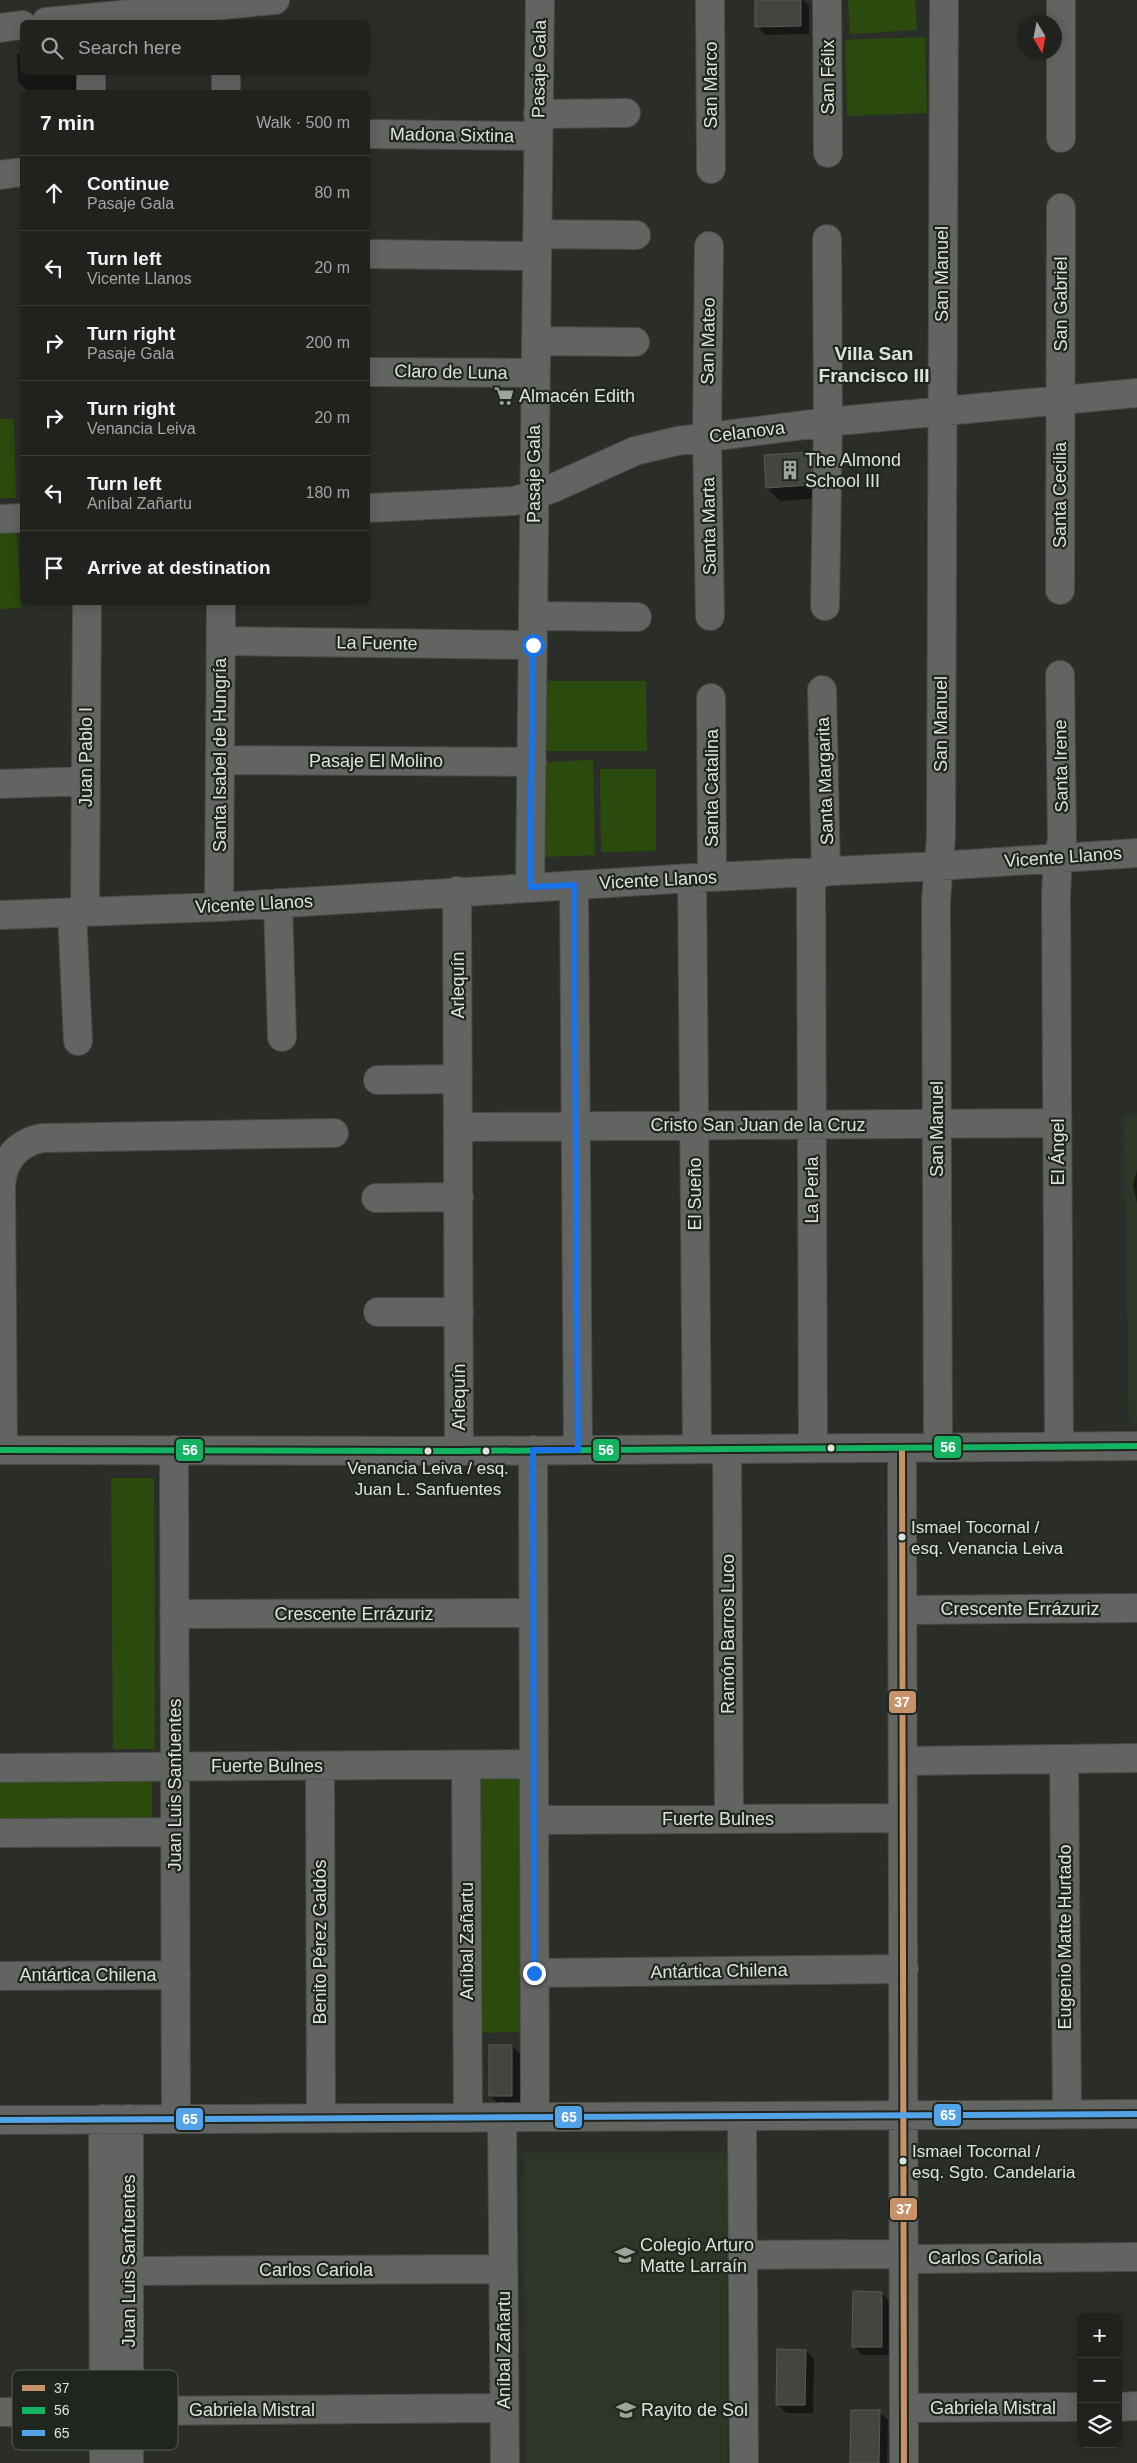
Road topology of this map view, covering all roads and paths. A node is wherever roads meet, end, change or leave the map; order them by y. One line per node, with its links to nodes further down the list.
1 (540, 0): 16 (street, Pasaje Gala)
2 (710, 0): 20 (street, San Marco)
3 (827, 0): 19 (street, San Félix)
4 (944, 0): 35 (street, San Manuel)
5 (1061, 0): 18 (street)
6 (132, 6): 7 (street); 8 (street)
7 (246, 6)
8 (92, 20)
9 (20, 25): 10 (street)
10 (0, 28)
11 (92, 75): 13 (street)
12 (226, 75): 14 (street)
13 (91, 90)
14 (226, 90)
15 (626, 112): 16 (street, Madona Sixtina)
16 (538, 125): 17 (street, Madona Sixtina); 26 (street, Pasaje Gala)
17 (370, 134)
18 (1061, 138)
19 (828, 153)
20 (711, 169)
21 (20, 172): 22 (street)
22 (0, 175)
23 (1061, 208): 34 (street, San Gabriel)
24 (636, 235): 26 (street)
25 (827, 239): 36 (street)
26 (536, 245): 28 (street); 29 (street, Pasaje Gala)
27 (709, 246): 37 (street, San Mateo)
28 (370, 254)
29 (536, 342): 30 (street); 32 (street, Pasaje Gala)
30 (635, 342)
31 (370, 372): 32 (street, Claro de Luna)
32 (535, 373): 38 (street, Pasaje Gala)
33 (1137, 393): 34 (street, Celanova)
34 (1061, 400): 35 (street, Celanova); 42 (street, Santa Cecilia)
35 (941, 411): 36 (street, Celanova); 60 (street, San Manuel)
36 (828, 422): 37 (street, Celanova); 45 (street)
37 (707, 436): 38 (street, Celanova); 47 (street, Santa Marta)
38 (534, 496): 39 (street, Celanova); 46 (street, Pasaje Gala)
39 (370, 508)
40 (20, 518): 41 (street)
41 (0, 519)
42 (1060, 590)
43 (87, 605): 56 (street, Juan Pablo I)
44 (222, 605): 49 (street, Santa Isabel de Hungría)
45 (825, 606)
46 (533, 616): 48 (street); 50 (street, Pasaje Gala)
47 (710, 616)
48 (637, 617)
49 (221, 641): 50 (street, La Fuente); 54 (street, Santa Isabel de Hungría)
50 (533, 645): 55 (street, Pasaje Gala)
51 (1060, 675): 59 (street, Santa Irene)
52 (822, 690): 61 (street, Santa Margarita)
53 (712, 698): 62 (street, Santa Catalina)
54 (220, 760): 55 (street, Pasaje El Molino); 67 (street, Santa Isabel de Hungría)
55 (532, 762): 64 (street, Pasaje Gala)
56 (86, 781): 57 (street); 68 (street, Juan Pablo I)
57 (0, 784)
58 (1137, 853): 59 (street, Vicente Llanos)
59 (1058, 857): 60 (street, Vicente Llanos); 74 (street, El Ángel)
60 (938, 866): 61 (street, Vicente Llanos); 75 (street, San Manuel)
61 (819, 872): 62 (street, Vicente Llanos); 77 (street, La Perla)
62 (702, 877): 63 (street, Vicente Llanos); 76 (street, El Sueño)
63 (574, 885): 64 (street, Vicente Llanos); 78 (street)
64 (530, 887): 65 (street, Vicente Llanos)
65 (457, 891): 66 (street, Vicente Llanos); 72 (street, Arlequín)
66 (278, 903): 67 (street, Vicente Llanos); 70 (street)
67 (219, 907): 68 (street, Vicente Llanos)
68 (78, 912): 69 (street, Vicente Llanos); 71 (street, Juan Pablo I)
69 (0, 915)
70 (282, 1037)
71 (78, 1041)
72 (458, 1078): 73 (street); 79 (street, Arlequín)
73 (378, 1080)
74 (1058, 1123): 75 (street, Cristo San Juan de la Cruz); 86 (street, El Ángel)
75 (937, 1124): 77 (street, Cristo San Juan de la Cruz); 89 (street, San Manuel)
76 (694, 1125): 77 (street, Cristo San Juan de la Cruz); 78 (street, Cristo San Juan de la Cruz); 90 (street, El Sueño)
77 (811, 1125): 87 (street, La Perla)
78 (576, 1126): 79 (street, Cristo San Juan de la Cruz); 95 (street)
79 (458, 1127): 81 (street, Arlequín)
80 (334, 1133): 92 (street)
81 (459, 1197): 82 (street); 84 (street, Arlequín)
82 (376, 1198)
83 (378, 1312): 84 (street)
84 (459, 1312): 96 (street, Arlequín)
85 (1137, 1446): 86 (street)
86 (1059, 1447): 89 (street)
87 (813, 1448): 88 (street); 91 (street)
88 (902, 1448): 89 (street); 98 (street)
89 (938, 1448)
90 (697, 1449): 91 (street); 95 (street)
91 (727, 1449): 110 (street, Ramón Barros Luco)
92 (2, 1450): 93 (street)
93 (174, 1450): 96 (street); 100 (street, Juan Luis Sanfuentes)
94 (533, 1450): 95 (street); 96 (street); 99 (street)
95 (578, 1450)
96 (459, 1451)
97 (1137, 1608): 98 (street, Crescente Errázuriz)
98 (902, 1610): 103 (street)
99 (533, 1613): 100 (street, Crescente Errázuriz); 104 (street)
100 (174, 1614): 107 (street, Juan Luis Sanfuentes)
101 (1137, 1758): 102 (street)
102 (1064, 1759): 103 (street); 118 (street, Eugenio Matte Hurtado)
103 (903, 1760): 109 (street)
104 (534, 1764): 105 (street, Fuerte Bulnes); 111 (street)
105 (466, 1765): 106 (street, Fuerte Bulnes); 125 (street, Aníbal Zañartu)
106 (320, 1766): 107 (street, Fuerte Bulnes); 124 (street, Benito Pérez Galdós)
107 (175, 1767): 108 (street, Fuerte Bulnes); 112 (street, Juan Luis Sanfuentes)
108 (0, 1768)
109 (903, 1818): 110 (street, Fuerte Bulnes); 114 (street)
110 (729, 1819): 111 (street, Fuerte Bulnes)
111 (534, 1820): 115 (street)
112 (175, 1832): 113 (street); 116 (street, Juan Luis Sanfuentes)
113 (0, 1833)
114 (904, 1969): 115 (street, Antártica Chilena); 120 (street)
115 (534, 1973): 123 (street)
116 (176, 1975): 117 (street, Antártica Chilena); 127 (street, Juan Luis Sanfuentes)
117 (0, 1976)
118 (1067, 2114): 119 (street); 120 (street)
119 (1137, 2114)
120 (904, 2115): 121 (street); 130 (street)
121 (742, 2116): 123 (street); 129 (street)
122 (502, 2117): 123 (street); 125 (street); 132 (street, Aníbal Zañartu)
123 (534, 2117)
124 (320, 2118): 125 (street); 127 (street)
125 (468, 2118)
126 (116, 2119): 127 (street); 128 (street); 133 (street, Juan Luis Sanfuentes); 134 (street, Juan Luis Sanfuentes)
127 (176, 2119)
128 (0, 2120)
129 (742, 2255): 130 (street, Carlos Cariola); 147 (street)
130 (904, 2256): 131 (street, Carlos Cariola); 140 (street)
131 (1137, 2257)
132 (503, 2261): 133 (street, Carlos Cariola); 139 (street, Aníbal Zañartu)
133 (129, 2263): 135 (street, Juan Luis Sanfuentes)
134 (117, 2370)
135 (120, 2370)
136 (1122, 2406): 137 (street)
137 (1137, 2406)
138 (1077, 2407): 140 (street, Gabriela Mistral)
139 (504, 2408): 141 (street, Gabriela Mistral); 146 (street, Aníbal Zañartu)
140 (904, 2408): 148 (street)
141 (178, 2411)
142 (107, 2450): 144 (street, Juan Luis Sanfuentes)
143 (127, 2450): 145 (street, Juan Luis Sanfuentes)
144 (104, 2463)
145 (130, 2463)
146 (505, 2463)
147 (744, 2463)
148 (904, 2463)

